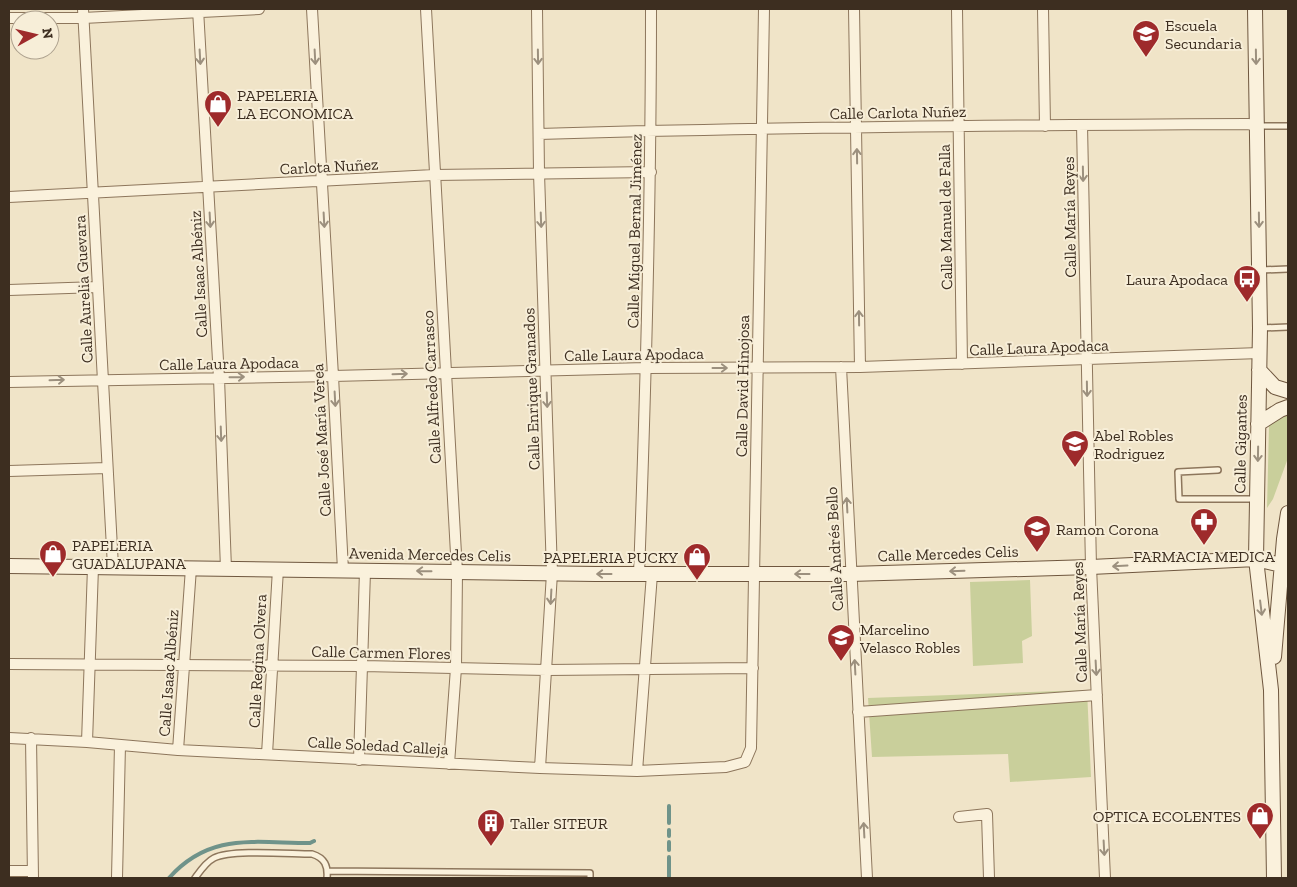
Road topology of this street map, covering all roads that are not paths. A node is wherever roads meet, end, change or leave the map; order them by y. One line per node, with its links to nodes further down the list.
1 (259, 9): 11 (street)
2 (312, 9): 26 (street, Calle José María Verea, one-way to 26)
3 (426, 9): 25 (street, Calle Alfredo Carrasco)
4 (537, 9): 22 (street, Calle Enrique Granados, one-way to 22)
5 (651, 9): 21 (street, Calle Miguel Bernal Jiménez)
6 (764, 9): 20 (street, Calle David Hinojosa)
7 (854, 9): 19 (street)
8 (957, 9): 15 (street, Calle Manuel de Falla)
9 (1043, 9): 16 (street)
10 (1255, 9): 17 (main road, Calle Gigantes, one-way to 17)
11 (198, 10): 12 (street); 27 (street, Calle Isaac Albéniz, one-way to 27)
12 (83, 13): 13 (street); 28 (street, Calle Aurelia Guevara)
13 (9, 18)
14 (1082, 125): 16 (street, Calle Carlota Nuñez); 17 (street, Calle Carlota Nuñez); 37 (street, Calle María Reyes, one-way to 37)
15 (959, 126): 16 (street, Calle Carlota Nuñez); 19 (street, Calle Carlota Nuñez); 38 (street, Calle Manuel de Falla)
16 (1044, 126)
17 (1257, 126): 18 (lane); 31 (main road, Calle Gigantes, one-way to 31)
18 (1288, 126)
19 (856, 128): 20 (street, Calle Carlota Nuñez); 40 (street, one-way to 19)
20 (762, 129): 21 (street, Calle Carlota Nuñez); 42 (street, Calle David Hinojosa)
21 (651, 130): 22 (street, Calle Carlota Nuñez); 23 (street, Calle Miguel Bernal Jiménez)
22 (538, 134): 24 (street, Calle Enrique Granados)
23 (651, 172): 24 (street, Carlota Nuñez); 41 (street, Calle Miguel Bernal Jiménez)
24 (539, 173): 25 (street, Carlota Nuñez); 44 (street, Calle Enrique Granados, one-way to 44)
25 (434, 175): 26 (street, Carlota Nuñez); 45 (street, Calle Alfredo Carrasco)
26 (322, 181): 27 (street, Carlota Nuñez); 46 (street, Calle José María Verea, one-way to 46)
27 (208, 187): 28 (street, Carlota Nuñez); 47 (street, Calle Isaac Albéniz, one-way to 47)
28 (93, 193): 29 (street, Carlota Nuñez); 32 (street, Calle Aurelia Guevara)
29 (9, 197)
30 (1288, 269): 31 (lane)
31 (1259, 270): 35 (main road, Calle Gigantes)
32 (98, 287): 33 (street); 48 (street, Calle Aurelia Guevara)
33 (9, 290)
34 (1288, 327): 35 (lane)
35 (1260, 328): 36 (main road, Calle Gigantes)
36 (1260, 354): 37 (street, Calle Laura Apodaca); 43 (main road, Calle Gigantes)
37 (1086, 360): 38 (street, Calle Laura Apodaca); 63 (street, Calle María Reyes, one-way to 63)
38 (962, 364): 40 (street, Calle Laura Apodaca)
39 (840, 367): 40 (street, Calle Laura Apodaca); 42 (street, Calle Laura Apodaca); 73 (street, Calle Andrés Bello, one-way to 39)
40 (860, 367)
41 (646, 368): 42 (street, Calle Laura Apodaca, one-way to 42); 44 (street, Calle Laura Apodaca); 71 (street, Calle Miguel Bernal Jiménez)
42 (758, 368): 72 (street, Calle David Hinojosa)
43 (1259, 370): 50 (main road); 52 (main road, Calle Gigantes)
44 (546, 371): 45 (street, Calle Laura Apodaca); 70 (street, Calle Enrique Granados, one-way to 70)
45 (446, 373): 46 (street, Calle Laura Apodaca, one-way to 45); 69 (street, Calle Alfredo Carrasco)
46 (333, 376): 47 (street, Calle Laura Apodaca, one-way to 46); 67 (street, Calle José María Verea, one-way to 67)
47 (219, 378): 48 (street, Calle Laura Apodaca); 65 (street, Calle Isaac Albéniz, one-way to 65)
48 (103, 379): 49 (street, Calle Laura Apodaca, one-way to 48); 53 (street, Calle Aurelia Guevara)
49 (9, 382)
50 (1288, 391)
51 (1288, 407): 52 (main road)
52 (1258, 424): 56 (main road, Calle Gigantes, one-way to 56)
53 (107, 468): 55 (street); 62 (street, Calle Aurelia Guevara)
54 (1218, 470): 56 (lane)
55 (9, 471)
56 (1257, 498): 58 (main road, Calle Gigantes)
57 (1288, 513): 59 (main road)
58 (1256, 559): 59 (main road, Calle Mercedes Celis); 63 (main road, Calle Mercedes Celis, one-way to 63); 83 (main road, Calle Gigantes, one-way to 83)
59 (1281, 565): 83 (main road)
60 (9, 566): 61 (main road, Avenida Mercedes Celis)
61 (94, 567): 62 (main road, Avenida Mercedes Celis); 75 (street)
62 (113, 567): 64 (main road, Avenida Mercedes Celis)
63 (1091, 567): 73 (main road, Calle Mercedes Celis, one-way to 73); 84 (street, Calle María Reyes, one-way to 84)
64 (191, 568): 65 (main road, Avenida Mercedes Celis); 76 (street, Calle Isaac Albéniz)
65 (226, 568): 66 (main road, Avenida Mercedes Celis)
66 (278, 569): 67 (main road, Avenida Mercedes Celis); 77 (street, Calle Regina Olvera)
67 (343, 570): 68 (main road, Avenida Mercedes Celis)
68 (365, 571): 69 (main road, Avenida Mercedes Celis, one-way to 68); 78 (street)
69 (456, 572): 70 (main road, Avenida Mercedes Celis); 79 (street, Calle Alfredo Carrasco)
70 (552, 573): 71 (main road, Avenida Mercedes Celis, one-way to 70); 81 (street, Calle Enrique Granados, one-way to 81)
71 (645, 574): 72 (main road, Avenida Mercedes Celis); 82 (street, Calle Miguel Bernal Jiménez)
72 (754, 574): 73 (main road, Avenida Mercedes Celis, one-way to 72); 80 (street, Calle David Hinojosa)
73 (850, 574): 85 (street, Calle Andrés Bello, one-way to 73)
74 (9, 664): 75 (street, Calle Carmen Flores)
75 (90, 664): 76 (street, Calle Carmen Flores); 88 (street)
76 (184, 665): 77 (street, Calle Carmen Flores); 90 (street, Calle Isaac Albéniz)
77 (272, 666): 78 (street, Calle Carmen Flores); 91 (street, Calle Regina Olvera)
78 (362, 666): 79 (street, Calle Carmen Flores); 92 (street)
79 (456, 668): 81 (street, Calle Carmen Flores); 94 (street, Calle Alfredo Carrasco)
80 (753, 668): 82 (street, Calle Carmen Flores); 93 (street, Calle David Hinojosa)
81 (547, 670): 82 (street, Calle Carmen Flores); 95 (street, Calle Enrique Granados)
82 (645, 670): 96 (street, Calle Miguel Bernal Jiménez)
83 (1271, 690): 108 (main road, Calle Gigantes)
84 (1097, 695): 85 (street); 107 (street, Calle María Reyes, one-way to 107)
85 (858, 712): 105 (street, Calle Andrés Bello, one-way to 85)
86 (9, 738): 87 (street, Calle Soledad Calleja)
87 (31, 738): 88 (street, Calle Soledad Calleja); 100 (street)
88 (87, 742): 89 (street, Calle Soledad Calleja)
89 (120, 745): 90 (street, Calle Soledad Calleja); 101 (street)
90 (178, 750): 91 (street, Calle Soledad Calleja)
91 (267, 754): 92 (street, Calle Soledad Calleja)
92 (360, 760): 94 (street, Calle Soledad Calleja)
93 (745, 762): 96 (street, Calle Soledad Calleja)
94 (449, 764): 95 (street, Calle Soledad Calleja)
95 (540, 768): 96 (street, Calle Soledad Calleja)
96 (637, 771)
97 (959, 817): 106 (street)
98 (9, 871): 100 (street)
99 (328, 871): 102 (lane); 103 (lane); 104 (lane)
100 (33, 875)
101 (117, 878)
102 (196, 878)
103 (327, 878)
104 (590, 878)
105 (867, 878)
106 (989, 878)
107 (1105, 878)
108 (1274, 878)

